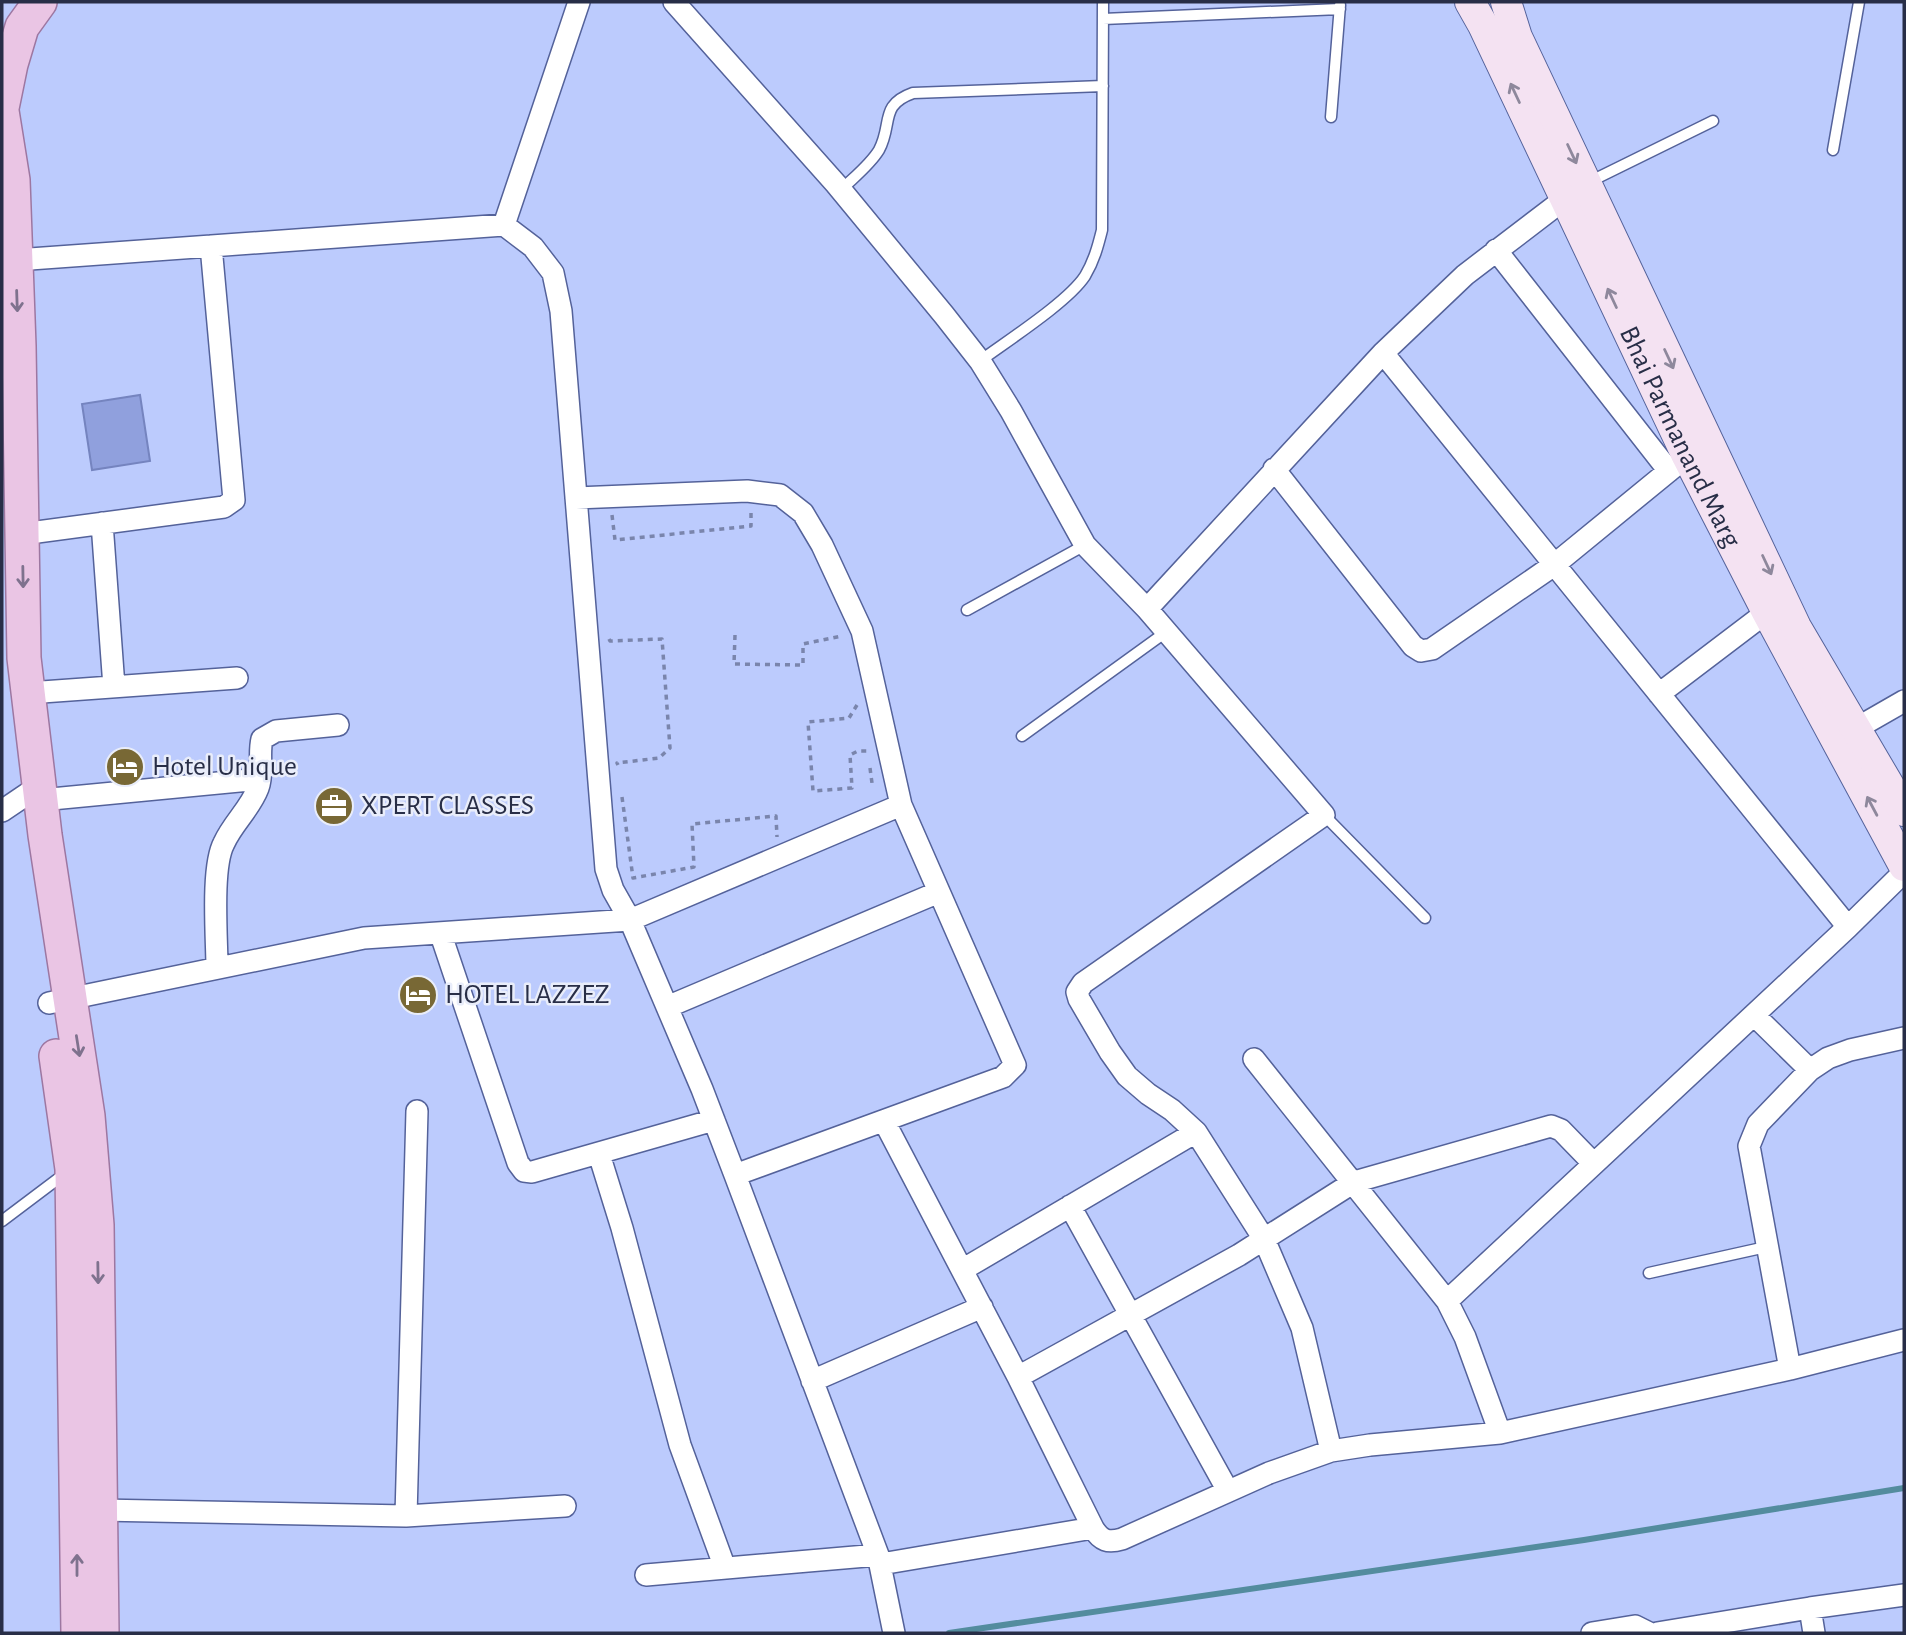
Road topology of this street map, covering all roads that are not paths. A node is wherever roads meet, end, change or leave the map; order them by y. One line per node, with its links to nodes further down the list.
1 (40, 2): 11 (main road)
2 (579, 2): 17 (street)
3 (674, 2): 15 (street)
4 (1103, 2): 9 (lane)
5 (1470, 2): 16 (street, Bhai Parmanand Marg, one-way to 5)
6 (1506, 2): 16 (street, Bhai Parmanand Marg, one-way to 16)
7 (1859, 2): 14 (lane)
8 (1340, 5): 9 (lane); 12 (lane)
9 (1103, 19): 10 (lane)
10 (1102, 86): 15 (lane); 22 (lane)
11 (2, 110): 20 (main road)
12 (1331, 117)
13 (1713, 121): 16 (lane)
14 (1833, 150)
15 (841, 190): 22 (street)
16 (1575, 190): 19 (street); 23 (street, Bhai Parmanand Marg)
17 (504, 225): 18 (street); 25 (street)
18 (211, 246): 20 (street); 26 (street)
19 (1496, 250): 21 (street); 23 (street)
20 (16, 260): 27 (main road, one-way to 27)
21 (1383, 353): 24 (street); 29 (street)
22 (980, 361): 28 (street)
23 (1688, 456): 29 (street); 32 (street, Bhai Parmanand Marg); 41 (street, Bhai Parmanand Marg, one-way to 41)
24 (1274, 469): 29 (street); 30 (street)
25 (576, 498): 45 (street); 52 (street)
26 (102, 523): 27 (street); 36 (street)
27 (22, 534): 37 (main road, one-way to 37)
28 (1085, 545): 30 (street); 31 (lane)
29 (1554, 565): 38 (street)
30 (1147, 609): 33 (street)
31 (967, 610)
32 (1767, 612): 38 (street); 48 (street, Bhai Parmanand Marg, one-way to 32)
33 (1166, 632): 42 (lane); 47 (street)
34 (2, 646): 44 (main road)
35 (237, 678): 36 (street)
36 (114, 687): 37 (street)
37 (28, 693): 44 (main road)
38 (1659, 694): 53 (street)
39 (1904, 701): 41 (street)
40 (338, 725): 43 (street)
41 (1857, 728): 46 (street, Bhai Parmanand Marg)
42 (1022, 736)
43 (260, 779): 44 (street); 55 (street)
44 (26, 798): 56 (main road)
45 (901, 805): 50 (street); 52 (street)
46 (1904, 811)
47 (1324, 815): 51 (lane); 65 (street)
48 (1904, 866)
49 (1904, 872): 53 (street)
50 (939, 892): 57 (street); 64 (street)
51 (1425, 918)
52 (630, 920): 54 (street); 57 (street)
53 (1848, 928): 58 (street)
54 (441, 934): 55 (street); 66 (street)
55 (218, 968): 56 (street)
56 (60, 1001): 67 (main road)
57 (667, 1007): 63 (street)
58 (1754, 1015): 61 (street); 68 (street)
59 (1904, 1038): 61 (street)
60 (1254, 1059): 70 (street)
61 (1810, 1070): 74 (street)
62 (417, 1111): 89 (street)
63 (714, 1120): 66 (street); 69 (street)
64 (884, 1121): 69 (street); 75 (street)
65 (1196, 1132): 71 (street); 73 (street)
66 (600, 1154): 92 (street)
67 (82, 1161): 72 (lane); 88 (main road, one-way to 88); 96 (main road, one-way to 67)
68 (1594, 1164): 70 (street); 77 (street)
69 (735, 1175): 83 (street)
70 (1354, 1182): 73 (street); 77 (street)
71 (1070, 1206): 75 (street); 79 (street)
72 (2, 1221)
73 (1265, 1240): 79 (street); 85 (street)
74 (1766, 1247): 76 (lane); 81 (street)
75 (962, 1270): 78 (street)
76 (1648, 1273)
77 (1447, 1301): 84 (street)
78 (982, 1307): 82 (street); 83 (street)
79 (1131, 1315): 82 (street); 86 (street)
80 (1904, 1340): 81 (street)
81 (1790, 1369): 84 (street)
82 (1018, 1377): 90 (street)
83 (812, 1381): 91 (street)
84 (1500, 1433): 85 (street)
85 (1331, 1451): 86 (street)
86 (1228, 1491): 90 (street)
87 (565, 1506): 89 (street)
88 (100, 1510): 89 (street); 97 (main road)
89 (406, 1516)
90 (1093, 1528): 91 (street)
91 (879, 1560): 92 (street); 98 (street)
92 (725, 1569): 93 (street)
93 (646, 1575)
94 (1904, 1595): 95 (street)
95 (1810, 1608): 101 (street); 102 (street)
96 (78, 1633)
97 (102, 1633)
98 (894, 1633)
99 (1592, 1633): 100 (street)
100 (1649, 1633)
101 (1657, 1633)
102 (1814, 1633)

